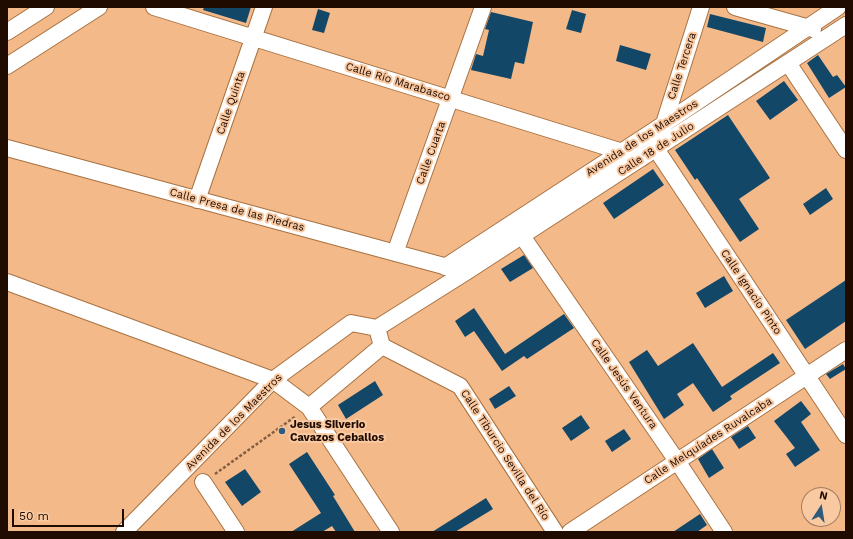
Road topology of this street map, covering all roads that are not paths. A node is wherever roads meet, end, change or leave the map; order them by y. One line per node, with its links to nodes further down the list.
1 (46, 7): 11 (street)
2 (99, 7): 15 (street)
3 (154, 7): 13 (street, Calle Río Marabasco)
4 (264, 7): 13 (street, Calle Quinta)
5 (483, 7): 16 (street, Calle Cuarta)
6 (701, 7): 17 (street, Calle Tercera)
7 (735, 7): 10 (street)
8 (838, 7): 10 (street, Avenida de los Maestros)
9 (846, 25): 12 (street, Calle 18 de Julio)
10 (806, 27): 12 (street); 17 (street, Avenida de los Maestros)
11 (7, 32)
12 (832, 34): 14 (street, Calle 18 de Julio)
13 (254, 38): 16 (street, Calle Río Marabasco); 23 (street, Calle Quinta)
14 (788, 63): 19 (street, Calle 18 de Julio); 20 (street)
15 (7, 66)
16 (451, 98): 21 (street, Calle Río Marabasco); 25 (street, Calle Cuarta)
17 (664, 124): 19 (street, Calle Tercera); 21 (street, Avenida de los Maestros)
18 (7, 148): 23 (street, Calle Presa de las Piedras)
19 (656, 149): 22 (street, Calle 18 de Julio); 32 (street, Calle Ignacio Pinto)
20 (846, 150)
21 (622, 151): 22 (street, Calle Río Marabasco); 26 (street, Avenida de los Maestros)
22 (642, 158): 24 (street, Calle 18 de Julio)
23 (197, 200): 25 (street, Calle Presa de las Piedras)
24 (522, 236): 27 (street, Calle 18 de Julio); 36 (street, Calle Jesús Ventura)
25 (395, 253): 26 (street, Calle Presa de las Piedras)
26 (445, 266): 27 (street, Calle Presa de las Piedras)
27 (466, 272): 29 (street, Calle 18 de Julio)
28 (7, 282): 33 (street)
29 (377, 328): 30 (street); 33 (street, Avenida de los Maestros)
30 (382, 346): 34 (street); 41 (street, Calle Tiburcio Sevilla del Río)
31 (846, 350): 32 (street, Calle Melquíades Ruvalcaba)
32 (807, 376): 35 (street, Calle Ignacio Pinto); 36 (street, Calle Melquíades Ruvalcaba)
33 (273, 380): 34 (street); 38 (street, Avenida de los Maestros)
34 (309, 407): 40 (street)
35 (846, 435)
36 (677, 461): 42 (street, Calle Melquíades Ruvalcaba); 43 (street, Calle Jesús Ventura)
37 (203, 482): 39 (street)
38 (124, 532)
39 (236, 532)
40 (391, 532)
41 (555, 532)
42 (570, 532)
43 (724, 532)

